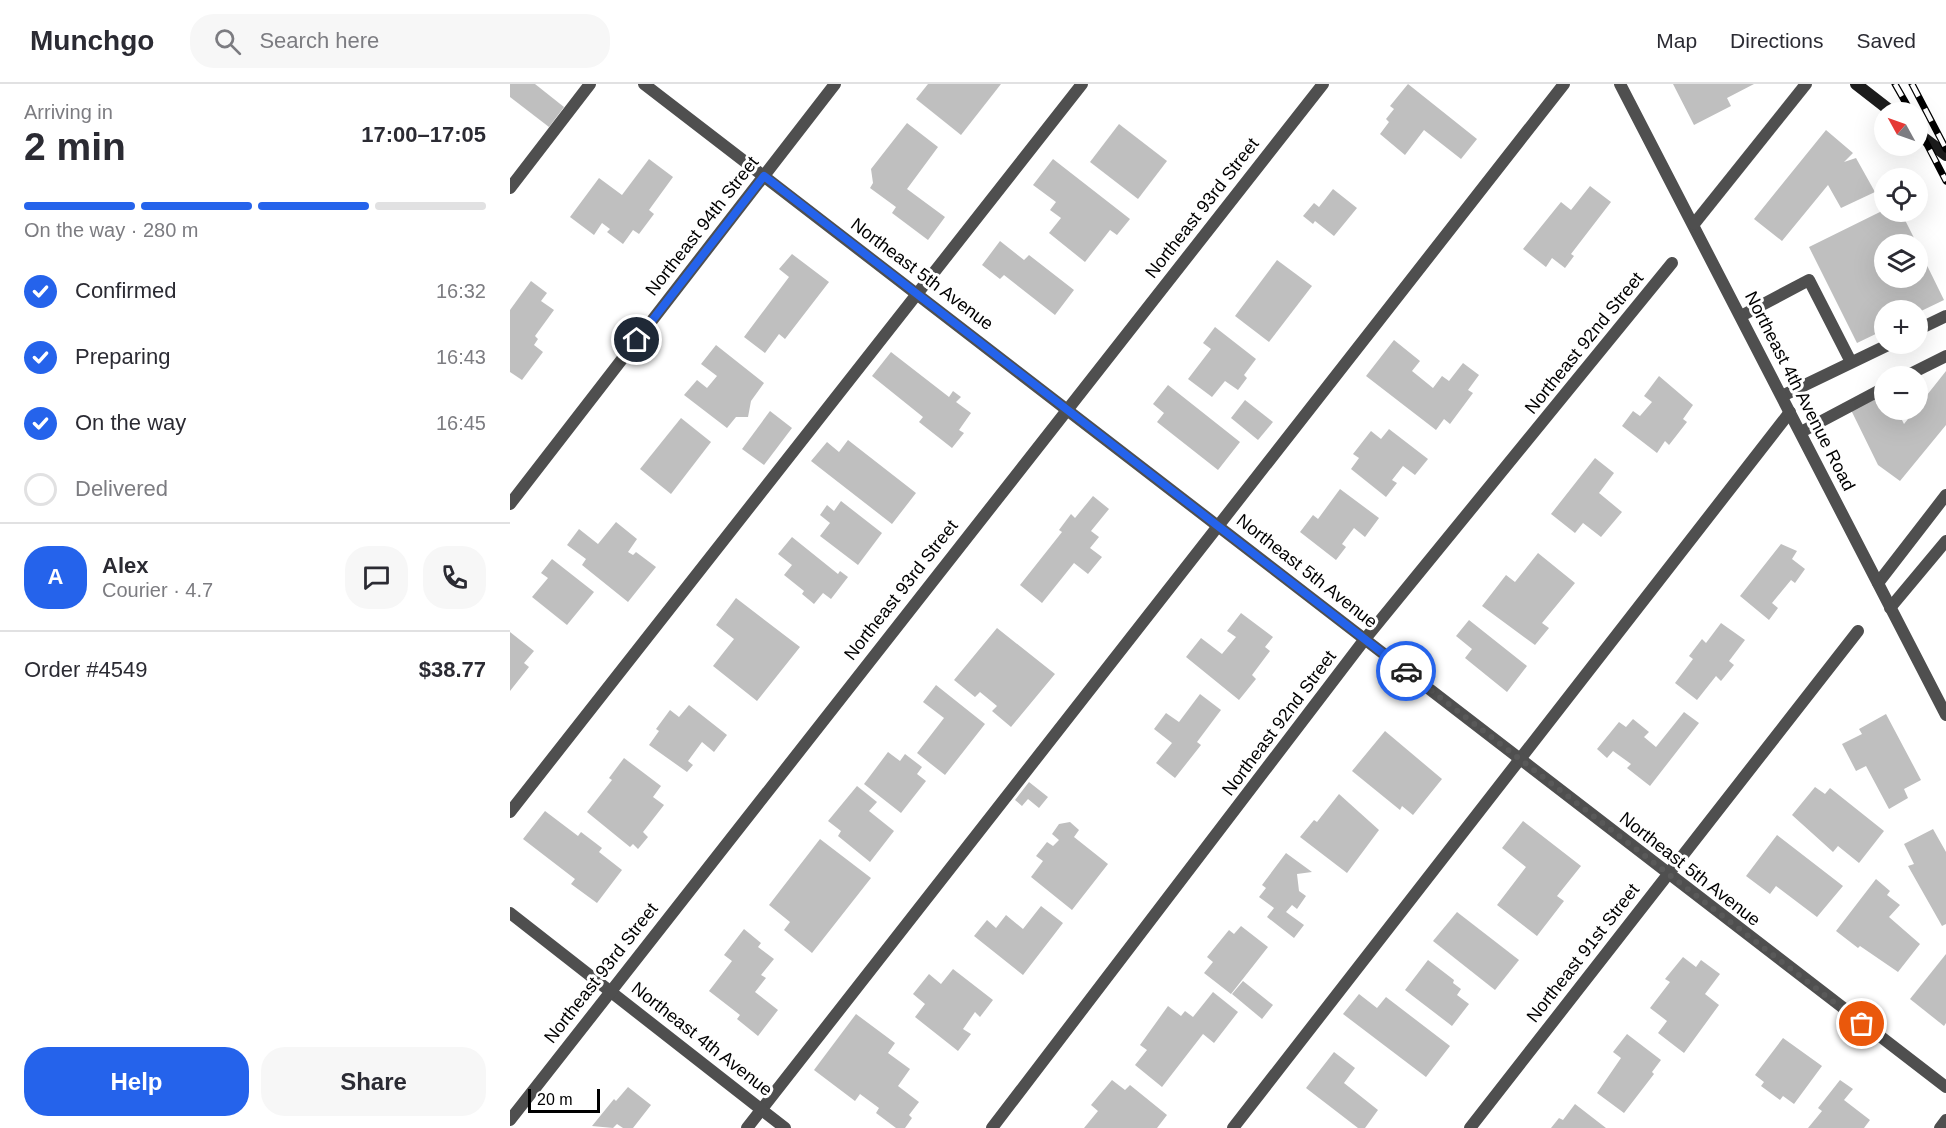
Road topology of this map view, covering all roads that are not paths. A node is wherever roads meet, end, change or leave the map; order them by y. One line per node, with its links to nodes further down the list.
1 (590, 84): 14 (street)
2 (644, 84): 13 (street, Northeast 5th Avenue)
3 (836, 84): 13 (street, Northeast 94th Street)
4 (1082, 84): 17 (street)
5 (1323, 84): 27 (street, Northeast 93rd Street)
6 (1564, 84): 32 (street)
7 (1620, 84): 15 (street, Northeast 4th Avenue Road)
8 (1806, 84): 15 (street)
9 (1856, 84): 10 (main road)
10 (1879, 102)
11 (1928, 141): 12 (main road)
12 (1946, 155)
13 (764, 176): 17 (street, Northeast 5th Avenue); 31 (street, Northeast 94th Street)
14 (510, 188)
15 (1694, 224): 18 (street, Northeast 4th Avenue Road)
16 (1672, 263): 37 (street, Northeast 92nd Street)
17 (919, 294): 27 (street, Northeast 5th Avenue); 40 (street)
18 (1741, 316): 23 (street); 26 (street, Northeast 4th Avenue Road)
19 (1946, 316): 20 (street)
20 (1928, 325)
21 (1874, 351): 23 (street)
22 (1946, 356): 24 (street)
23 (1851, 362): 26 (street)
24 (1926, 366)
25 (1874, 393): 29 (street)
26 (1782, 396): 28 (street, Northeast 4th Avenue Road)
27 (1067, 408): 32 (street, Northeast 5th Avenue); 43 (street, Northeast 93rd Street)
28 (1790, 412): 29 (street, Northeast 4th Avenue Road); 39 (street)
29 (1801, 432): 34 (street, Northeast 4th Avenue Road)
30 (1946, 495): 34 (street)
31 (510, 504)
32 (1218, 524): 37 (street, Northeast 5th Avenue); 45 (street)
33 (1946, 541): 35 (street)
34 (1878, 583): 35 (street, Northeast 4th Avenue Road)
35 (1890, 608): 38 (street, Northeast 4th Avenue Road)
36 (1858, 631): 41 (street, Northeast 91st Street)
37 (1365, 639): 39 (street, Northeast 5th Avenue); 50 (street, Northeast 92nd Street)
38 (1946, 715)
39 (1520, 759): 41 (street, Northeast 5th Avenue); 51 (street)
40 (510, 812)
41 (1667, 874): 44 (street, Northeast 5th Avenue); 52 (street, Northeast 91st Street)
42 (510, 913): 43 (street, Northeast 4th Avenue)
43 (610, 990): 45 (street, Northeast 4th Avenue); 46 (street, Northeast 93rd Street)
44 (1946, 1088)
45 (762, 1109): 48 (street); 49 (street, Northeast 4th Avenue)
46 (510, 1120)
47 (1946, 1120): 53 (street)
48 (747, 1128)
49 (785, 1128)
50 (992, 1128)
51 (1233, 1128)
52 (1470, 1128)
53 (1940, 1128)

